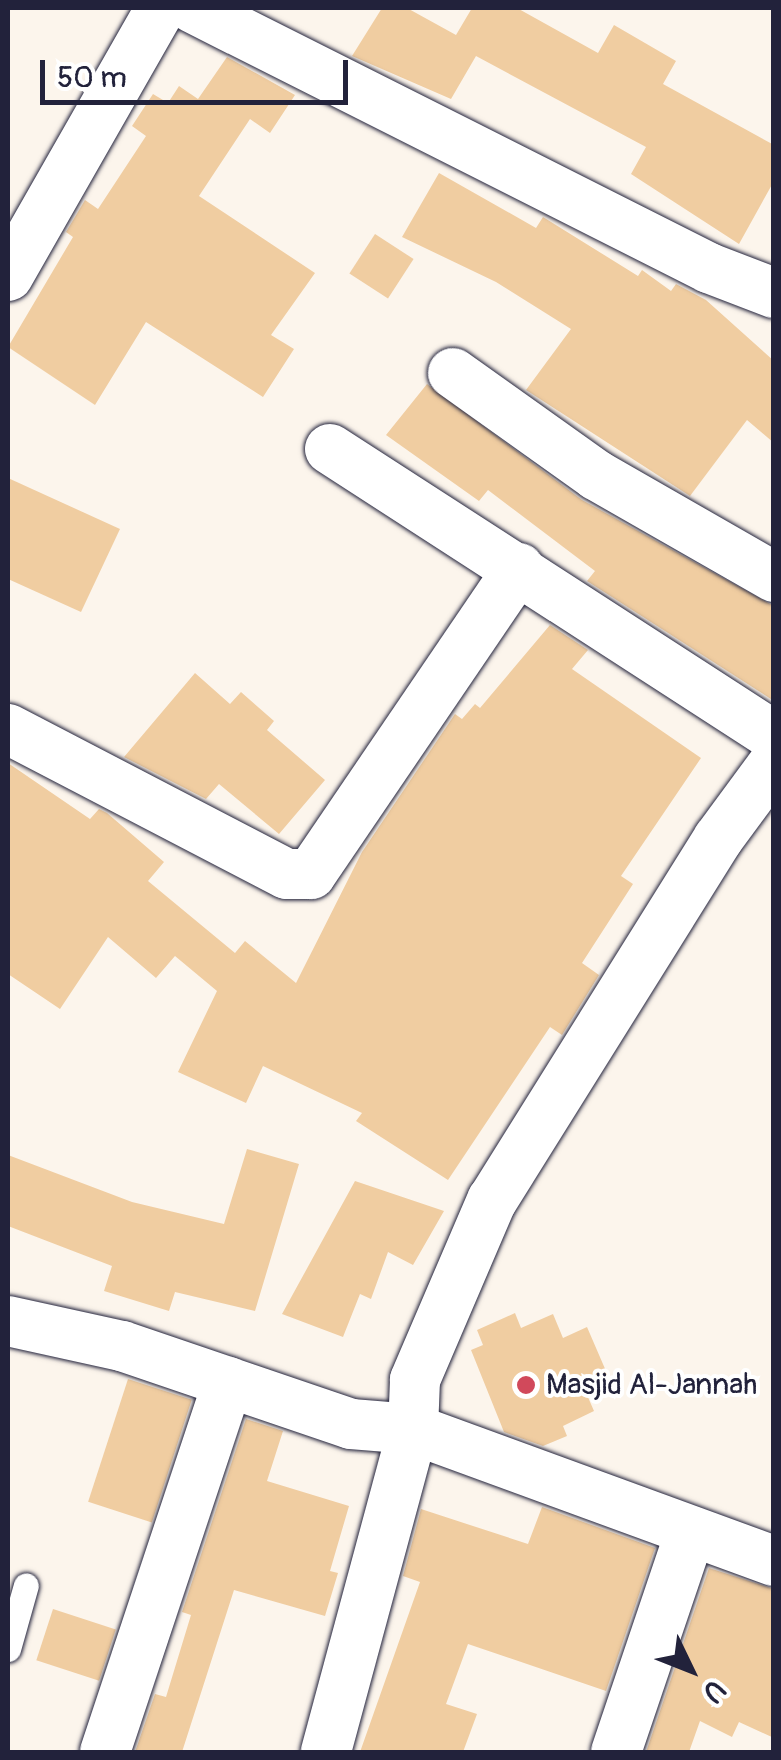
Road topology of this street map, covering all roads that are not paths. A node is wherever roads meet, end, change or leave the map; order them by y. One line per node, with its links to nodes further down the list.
1 (161, 8): 3 (street)
2 (193, 8): 4 (street)
3 (8, 276)
4 (774, 293)
5 (452, 373): 8 (street)
6 (330, 449): 7 (street)
7 (520, 568): 9 (street); 10 (street)
8 (774, 577)
9 (8, 729)
10 (774, 736)
11 (774, 763): 14 (street)
12 (8, 1321): 13 (street)
13 (228, 1382): 14 (street); 19 (street)
14 (413, 1429): 15 (street); 20 (street)
15 (690, 1531): 16 (street); 21 (street)
16 (774, 1561)
17 (26, 1585): 18 (lane)
18 (8, 1649)
19 (105, 1752)
20 (326, 1752)
21 (616, 1752)

